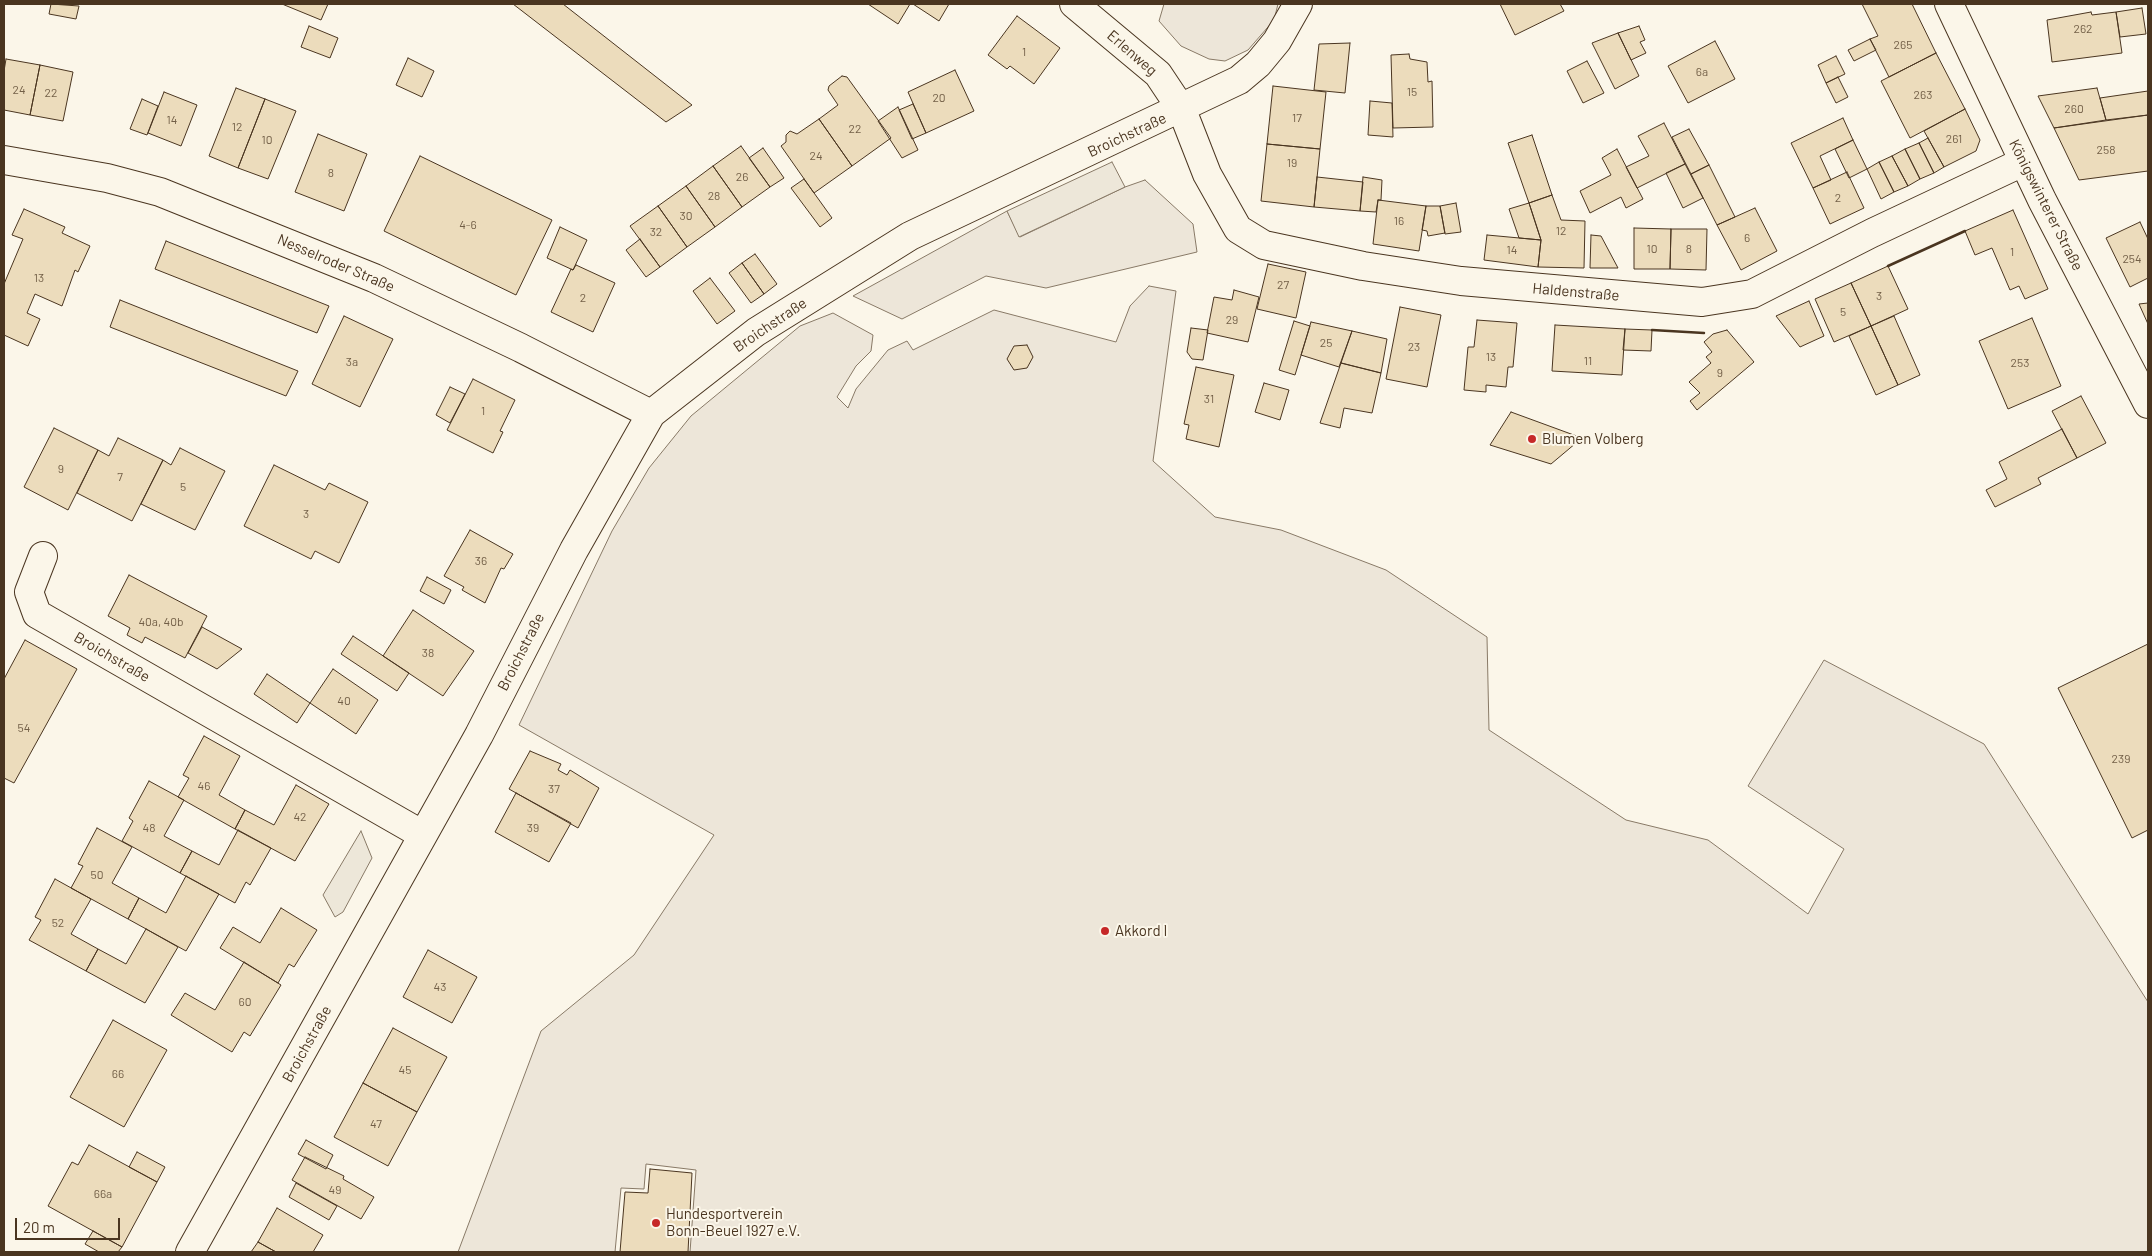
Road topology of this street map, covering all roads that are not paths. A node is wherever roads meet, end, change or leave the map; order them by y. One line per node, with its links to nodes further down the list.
1 (1074, 4): 4 (street, Erlenweg)
2 (1298, 4): 4 (street, Broichstraße)
3 (1949, 4): 6 (street, Königswinterer Straße)
4 (1182, 110): 6 (street, Haldenstraße); 8 (street, Broichstraße)
5 (4, 160): 8 (street, Nesselroder Straße)
6 (2023, 162): 7 (street, Königswinterer Straße)
7 (2148, 404)
8 (652, 414): 10 (street, Broichstraße)
9 (43, 556): 10 (street, Broichstraße)
10 (423, 835): 11 (street, Broichstraße)
11 (190, 1252)

